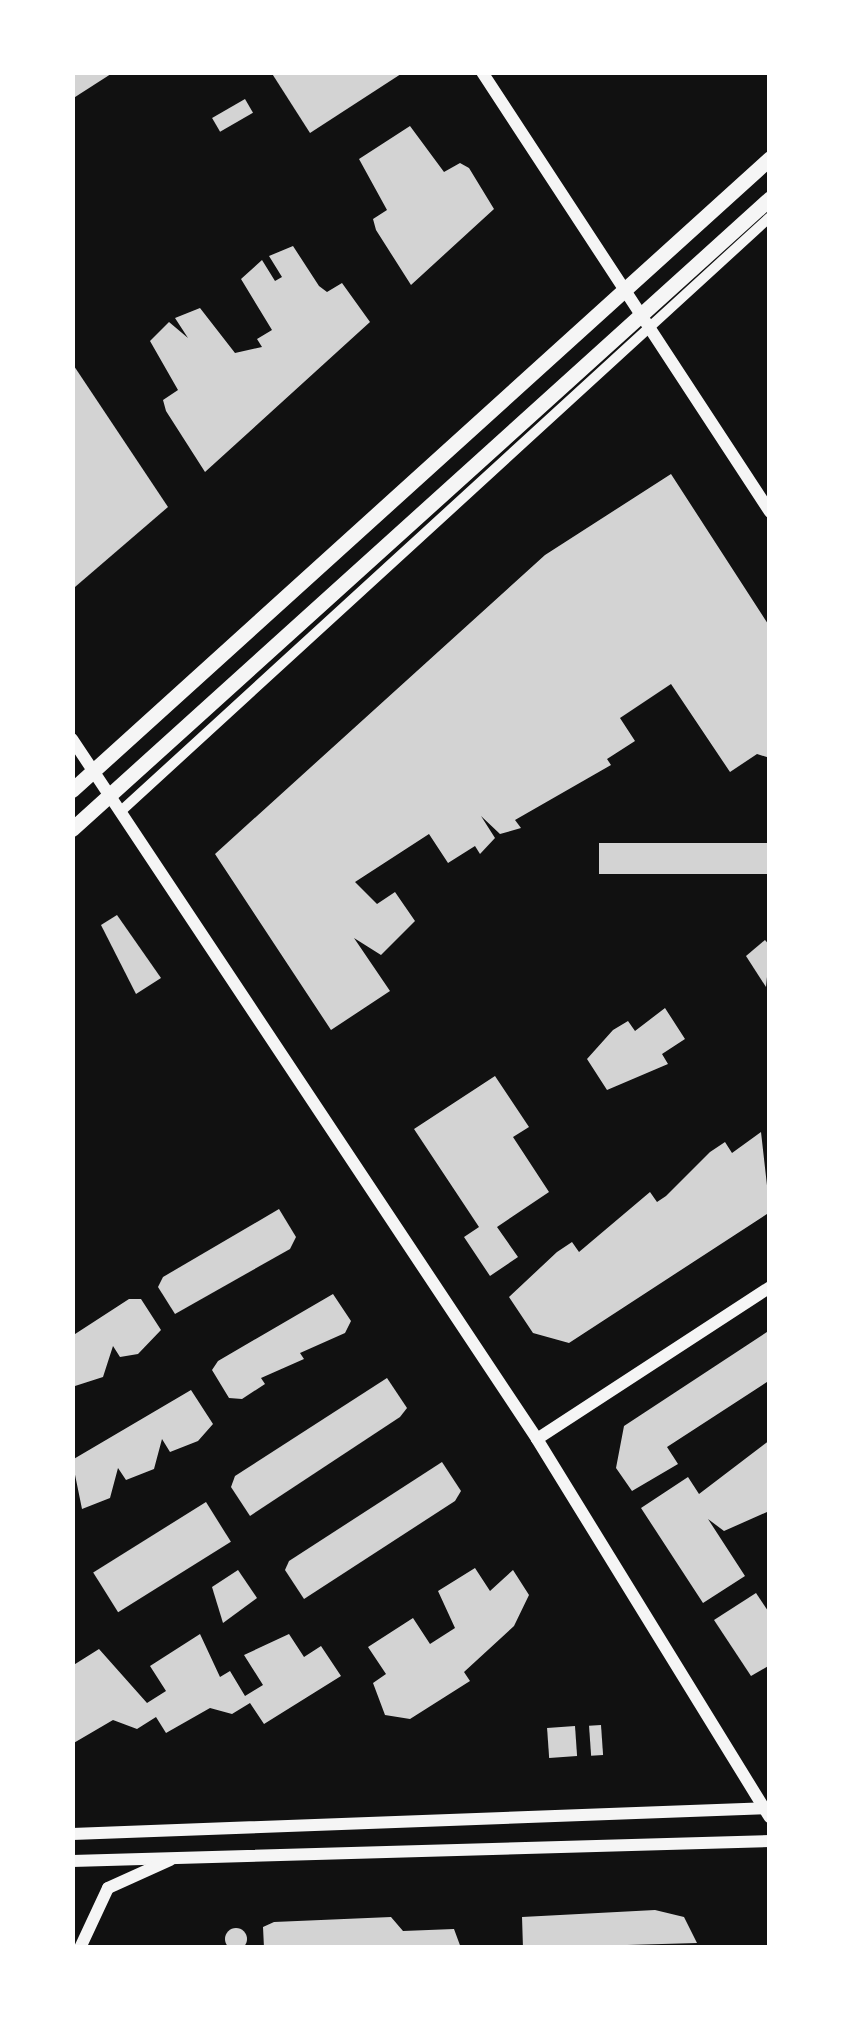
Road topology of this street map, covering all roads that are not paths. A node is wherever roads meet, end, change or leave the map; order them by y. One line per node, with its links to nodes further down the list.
1 (482, 72): 5 (street)
2 (770, 158): 5 (main road)
3 (770, 198): 6 (main road)
4 (770, 218): 6 (street)
5 (619, 290): 6 (street); 9 (main road)
6 (641, 319): 7 (street); 11 (main road); 12 (street)
7 (770, 512)
8 (72, 739): 9 (street)
9 (93, 771): 10 (main road); 11 (street)
10 (72, 790)
11 (110, 796): 12 (street); 13 (main road)
12 (120, 812): 15 (street)
13 (72, 828)
14 (770, 1288): 15 (street)
15 (537, 1439): 16 (street)
16 (768, 1811): 17 (street)
17 (72, 1834)
18 (770, 1841): 19 (street)
19 (177, 1857): 20 (street); 21 (street)
20 (72, 1860)
21 (80, 1948)

